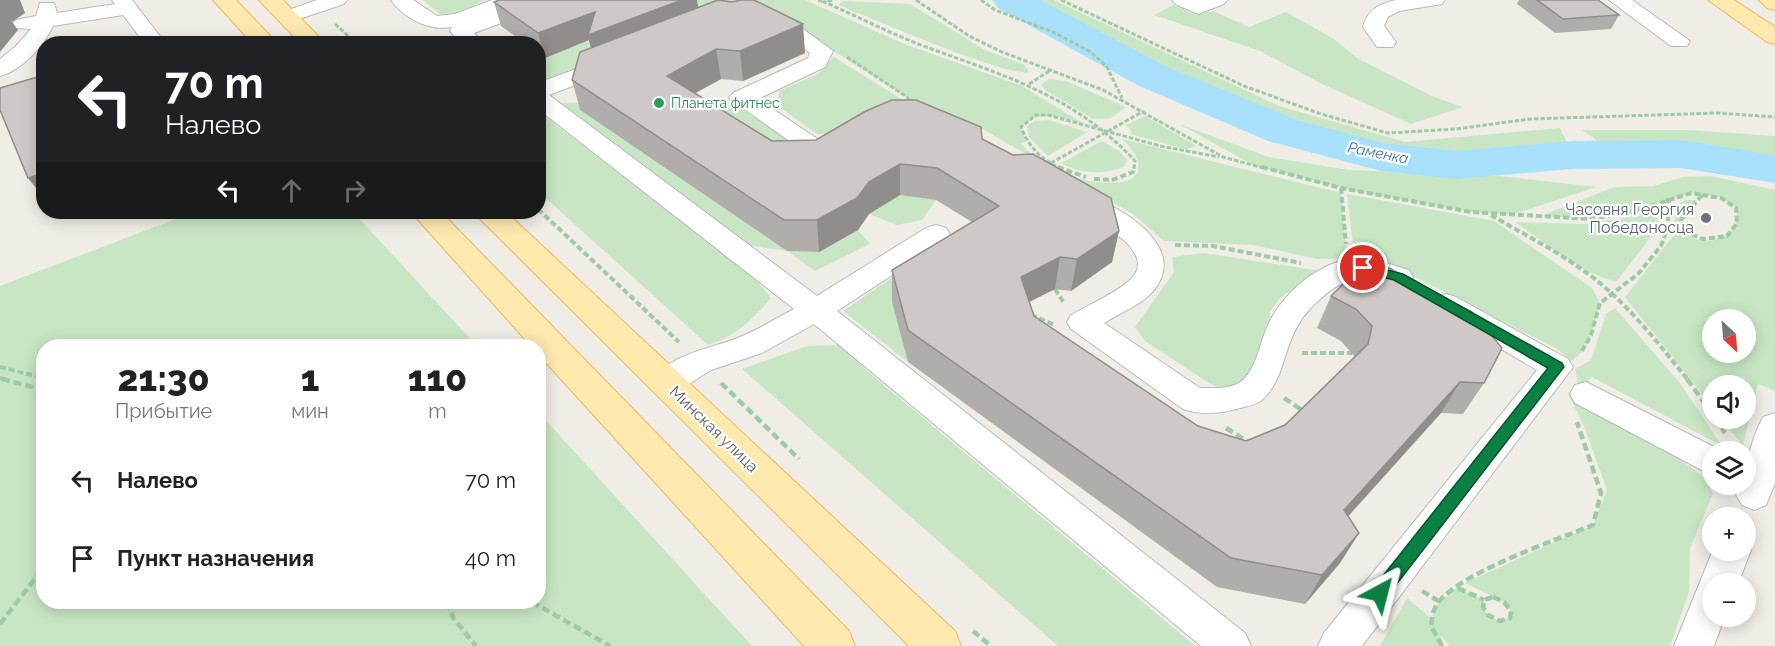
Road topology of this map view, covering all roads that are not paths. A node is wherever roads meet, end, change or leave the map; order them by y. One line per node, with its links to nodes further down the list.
1 (224, 0): 19 (main road)
2 (270, 0): 15 (main road)
3 (337, 0): 15 (lane)
4 (402, 0): 5 (lane)
5 (509, 0)
6 (534, 0): 21 (lane)
7 (1182, 0): 8 (lane)
8 (1217, 0)
9 (1435, 0): 23 (lane)
10 (1619, 0): 24 (lane)
11 (1719, 0): 22 (main road)
12 (1770, 0): 13 (main road)
13 (1775, 3)
14 (125, 4): 17 (lane); 18 (lane)
15 (287, 17): 20 (main road)
16 (746, 19): 29 (lane)
17 (37, 26): 26 (lane)
18 (150, 36)
19 (259, 36)
20 (307, 36)
21 (464, 36)
22 (1775, 37)
23 (1385, 42)
24 (1679, 42)
25 (630, 56): 27 (lane)
26 (0, 69)
27 (546, 90)
28 (546, 104): 34 (lane)
29 (862, 132)
30 (1053, 176): 46 (lane)
31 (432, 219): 35 (main road)
32 (496, 219): 37 (main road, Минская улица)
33 (936, 234): 34 (lane)
34 (816, 310): 37 (lane); 45 (lane)
35 (544, 339)
36 (546, 341): 43 (main road)
37 (667, 383): 44 (main road, Минская улица)
38 (1586, 394): 40 (lane)
39 (1775, 426): 41 (lane)
40 (1702, 456)
41 (1747, 499)
42 (1702, 626): 47 (lane)
43 (833, 646)
44 (939, 646)
45 (1231, 646)
46 (1338, 646)
47 (1694, 646)

